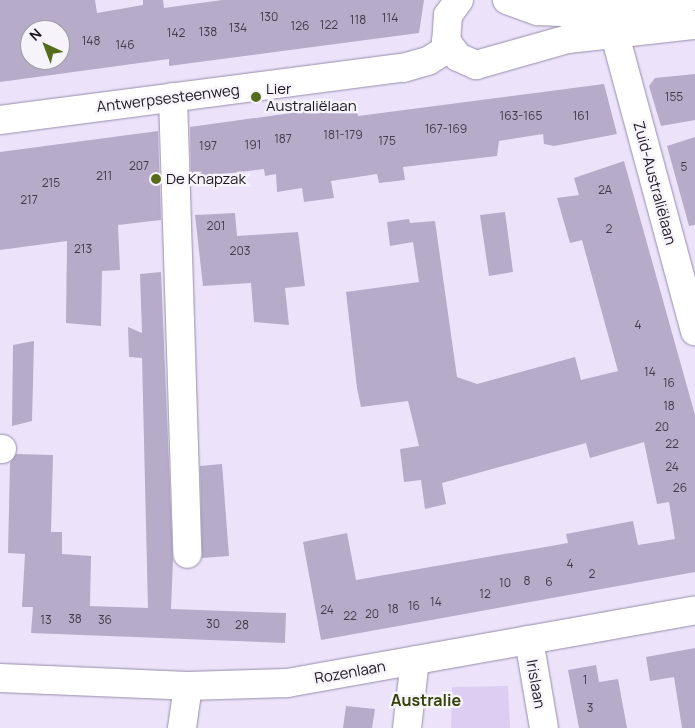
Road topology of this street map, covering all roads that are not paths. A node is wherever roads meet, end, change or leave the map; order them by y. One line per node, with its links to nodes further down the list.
1 (459, 0): 6 (street)
2 (506, 0): 3 (street)
3 (685, 0)
4 (695, 25): 5 (street)
5 (615, 34): 6 (street); 9 (street, Zuid-Australiëlaan)
6 (450, 47): 7 (street, Antwerpsesteenweg)
7 (173, 97): 8 (street, Antwerpsesteenweg); 10 (street)
8 (0, 120)
9 (695, 331)
10 (187, 554)
11 (695, 610): 12 (street, Rozenlaan)
12 (529, 640): 13 (street, Rozenlaan); 18 (street, Irislaan)
13 (415, 660): 15 (street, Rozenlaan); 17 (street)
14 (0, 678): 15 (street, Rozenlaan)
15 (188, 686): 16 (street)
16 (182, 728)
17 (407, 728)
18 (544, 728)

